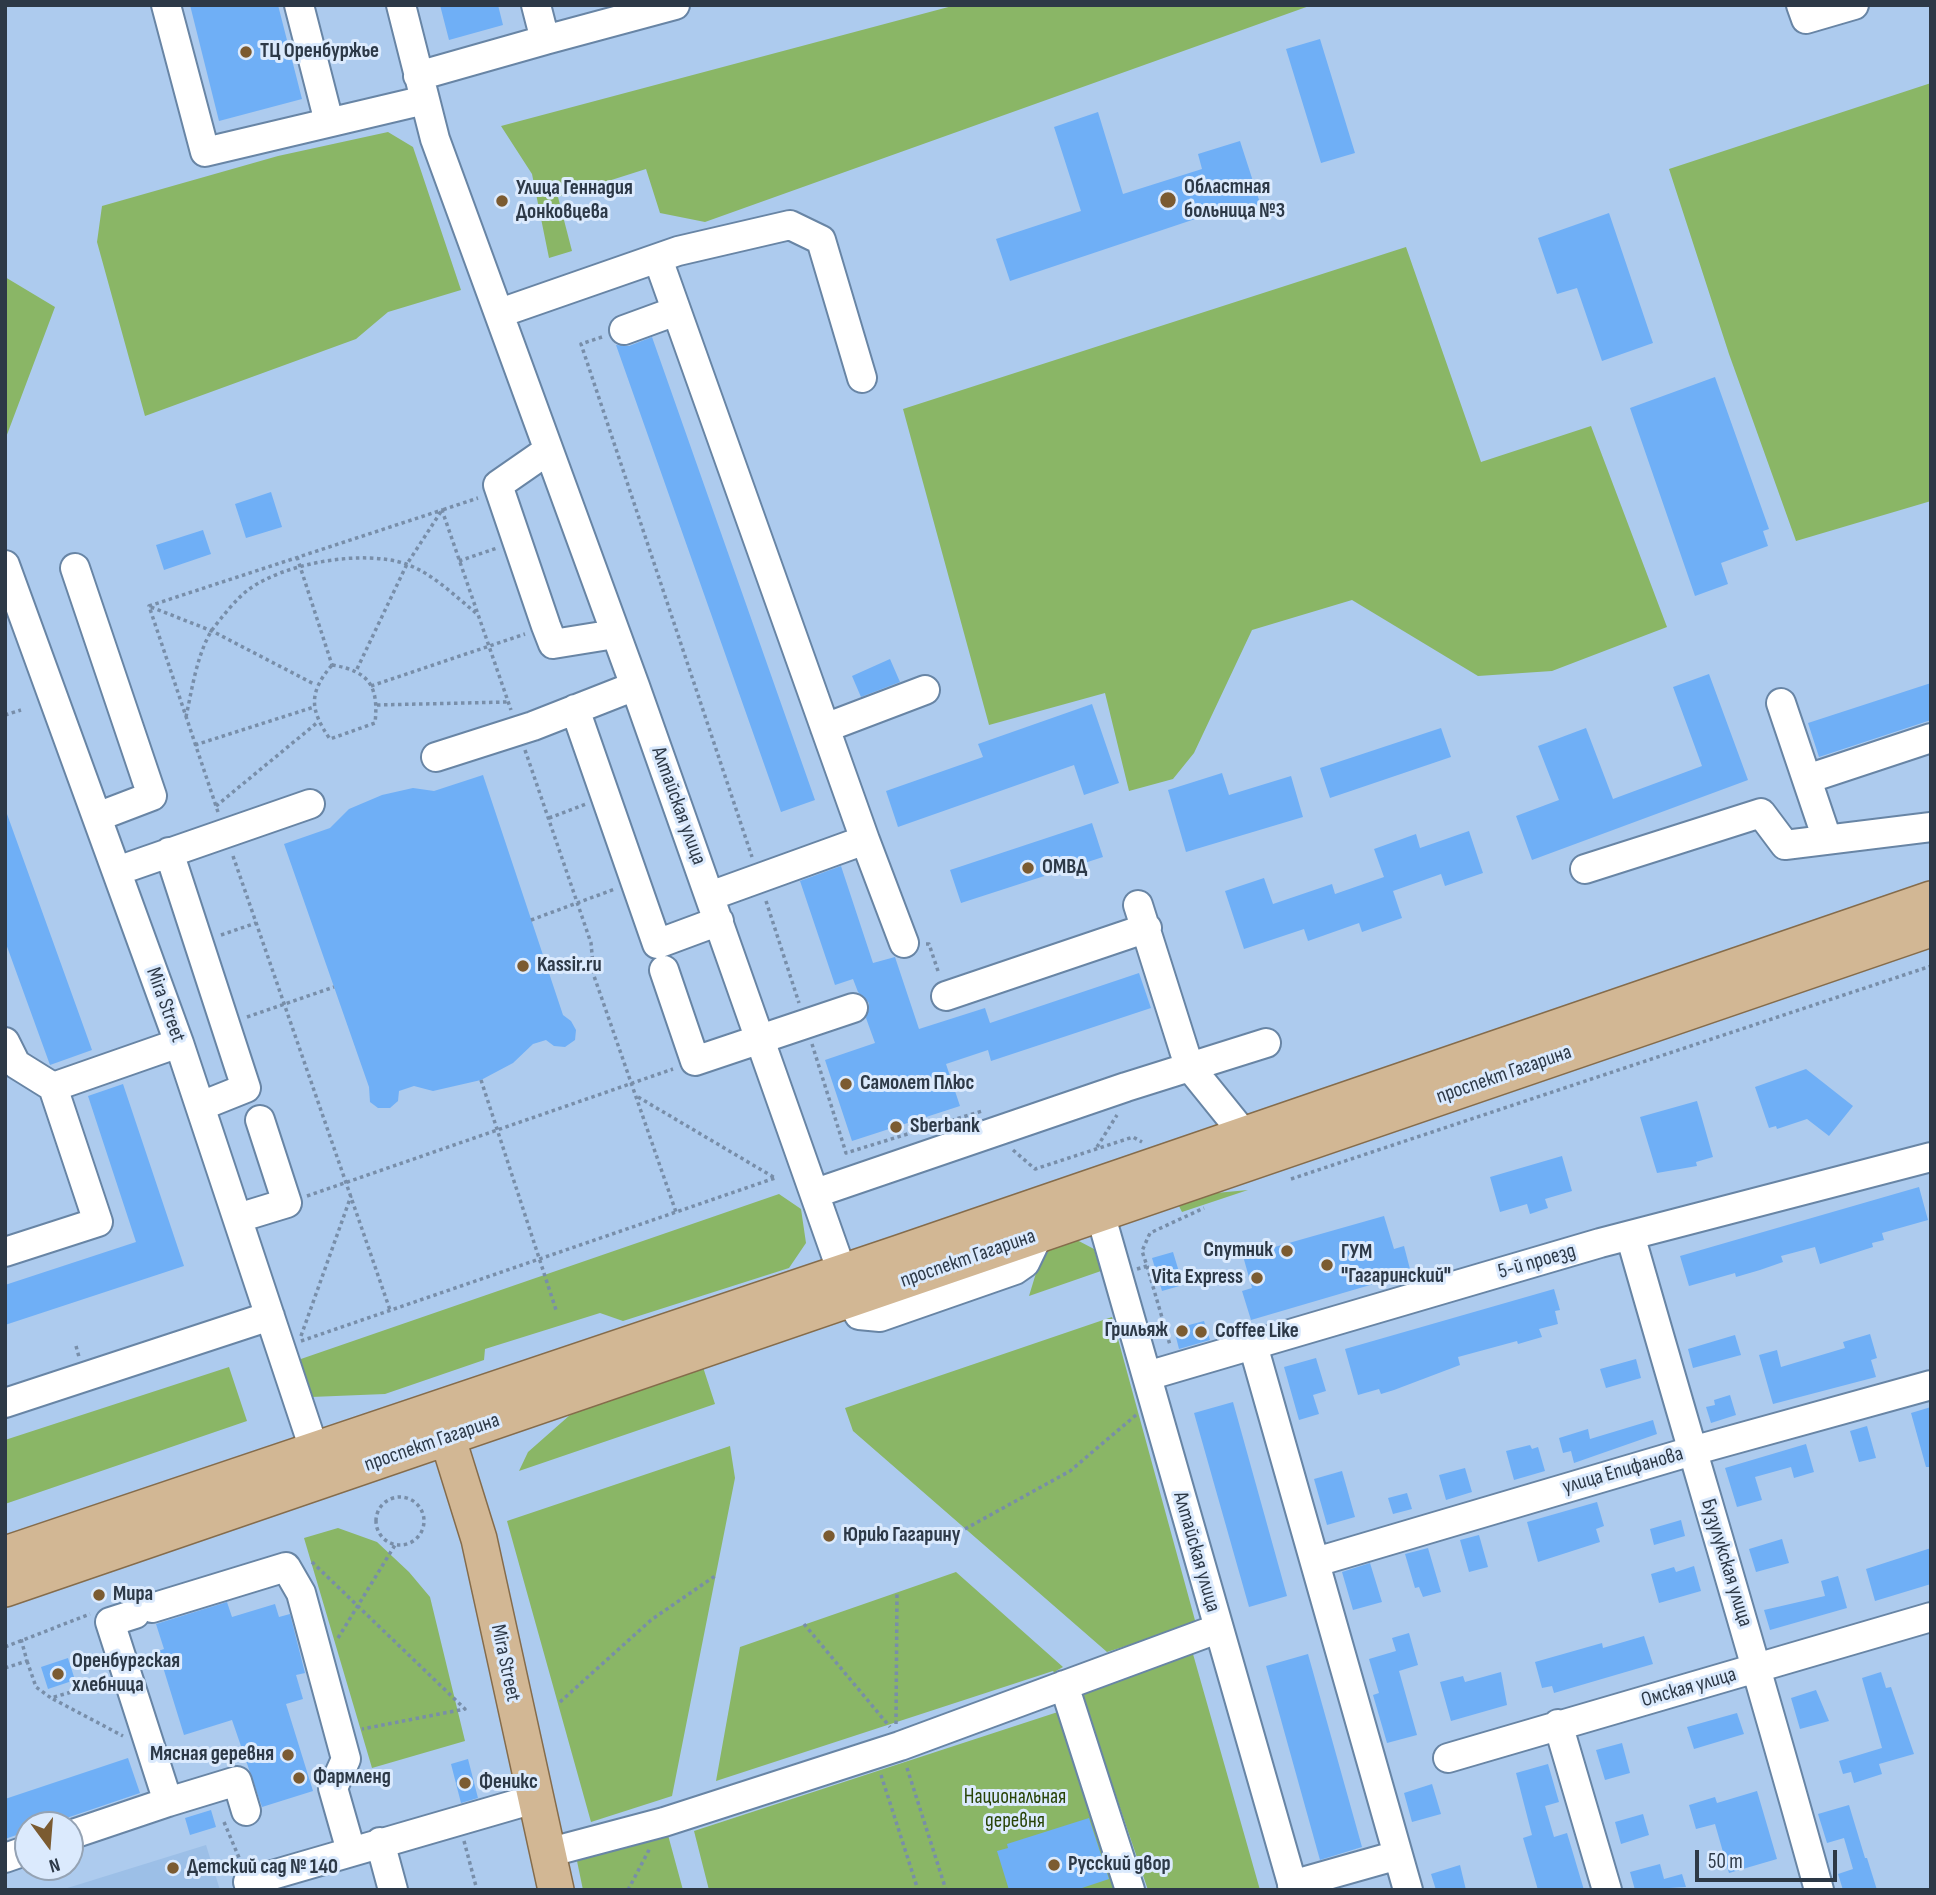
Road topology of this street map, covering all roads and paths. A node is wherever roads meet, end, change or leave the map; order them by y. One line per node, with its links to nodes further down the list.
1 (166, 5): 10 (street)
2 (299, 5): 10 (street)
3 (401, 5): 9 (street, Алтайская улица)
4 (536, 5): 8 (street)
5 (675, 5): 8 (street)
6 (1801, 5): 7 (street)
7 (1854, 5)
8 (545, 40): 9 (street)
9 (421, 88): 10 (street); 13 (street, Алтайская улица)
10 (329, 122)
11 (658, 259): 12 (street); 13 (street); 15 (street)
12 (676, 312): 14 (street); 47 (street)
13 (500, 313): 16 (street, Алтайская улица)
14 (624, 330): 64 (path)
15 (862, 379)
16 (547, 452): 17 (street); 30 (street, Алтайская улица)
17 (500, 491): 18 (path); 19 (street)
18 (442, 510): 20 (path); 21 (path); 22 (path)
19 (518, 541): 21 (path); 28 (street)
20 (297, 557): 24 (path); 26 (path)
21 (459, 561): 27 (path)
22 (407, 564): 24 (path); 27 (path); 33 (path)
23 (5, 565): 55 (street, Mira Street)
24 (299, 566): 29 (path); 32 (path)
25 (75, 568): 55 (street)
26 (149, 606): 29 (path); 45 (path)
27 (478, 614): 31 (path)
28 (546, 626): 30 (street); 31 (path)
29 (212, 631): 34 (path); 45 (path)
30 (615, 634): 36 (street, Алтайская улица)
31 (489, 646): 35 (path); 38 (path)
32 (332, 665): 33 (path); 34 (path)
33 (357, 669): 35 (path)
34 (315, 685): 41 (path)
35 (371, 686): 40 (path)
36 (635, 686): 42 (street); 68 (street, Алтайская улица)
37 (925, 690): 47 (street)
38 (508, 702): 40 (path); 48 (path)
39 (1781, 703): 52 (street)
40 (377, 705): 46 (path)
41 (314, 707): 46 (path); 50 (path)
42 (575, 709): 48 (street); 53 (street)
43 (21, 710): 44 (path)
44 (5, 715)
45 (186, 717): 50 (path)
46 (318, 722): 57 (path)
47 (825, 728): 60 (street)
48 (519, 731): 51 (street); 56 (path)
49 (1931, 738): 52 (street)
50 (195, 745): 57 (path)
51 (436, 757)
52 (1807, 779): 59 (street)
53 (606, 797): 56 (path); 65 (street)
54 (310, 804): 57 (street)
55 (97, 817): 63 (street, Mira Street)
56 (549, 818): 67 (path)
57 (220, 819): 61 (street); 70 (path)
58 (1931, 827): 59 (street)
59 (1827, 839): 62 (street)
60 (865, 840): 64 (street); 73 (street)
61 (169, 852): 63 (street); 72 (street)
62 (1585, 869)
63 (117, 871): 83 (street, Mira Street)
64 (759, 879): 68 (street); 80 (path)
65 (635, 881): 67 (path); 68 (street)
66 (1931, 899): 97 (main road, проспект Гагарина)
67 (577, 903): 69 (path); 89 (path)
68 (714, 909): 82 (street, Алтайская улица)
69 (531, 920)
70 (256, 923): 72 (path); 78 (path)
71 (1931, 929): 106 (main road, проспект Гагарина)
72 (199, 943): 81 (street)
73 (904, 943): 77 (path)
74 (1931, 966): 102 (path)
75 (664, 970): 86 (street)
76 (334, 987): 78 (path)
77 (946, 996): 87 (street)
78 (283, 1004): 81 (path); 103 (path)
79 (853, 1008): 80 (street)
80 (805, 1023): 82 (street); 100 (path)
81 (225, 1024): 93 (street)
82 (760, 1038): 86 (street); 104 (street, Алтайская улица)
83 (179, 1043): 90 (street); 93 (street, Mira Street)
84 (1266, 1043): 87 (street)
85 (9, 1058): 90 (street)
86 (695, 1061): 89 (path)
87 (1189, 1066): 91 (street); 97 (street)
88 (481, 1080): 95 (path)
89 (633, 1083): 92 (path); 95 (path)
90 (53, 1087): 112 (street)
91 (1126, 1087): 96 (street); 99 (path)
92 (638, 1097): 109 (path); 109 (path)
93 (201, 1105): 110 (street, Mira Street)
94 (260, 1120): 107 (street)
95 (497, 1130): 103 (path); 113 (path)
96 (995, 1132): 99 (path); 104 (street)
97 (1244, 1134): 106 (main road, проспект Гагарина)
98 (1148, 1146): 99 (path)
99 (1096, 1148)
100 (846, 1153)
101 (1931, 1157): 111 (street, 5-й проезд)
102 (1288, 1180)
103 (346, 1182): 105 (path); 107 (path)
104 (816, 1194): 116 (street, Алтайская улица)
105 (351, 1196): 117 (path); 117 (path)
106 (1095, 1200): 115 (street, Алтайская улица); 116 (main road, проспект Гагарина); 116 (main road, проспект Гагарина)
107 (287, 1203): 110 (street)
108 (1209, 1206): 114 (path)
109 (676, 1212): 113 (path)
110 (238, 1218): 119 (street, Mira Street)
111 (1631, 1238): 120 (street, 5-й проезд); 127 (street, Бузулукская улица)
112 (5, 1252)
113 (539, 1260): 117 (path); 118 (path)
114 (1147, 1266): 115 (path); 121 (path)
115 (1118, 1274): 123 (street, Алтайская улица)
116 (847, 1286): 125 (main road, проспект Гагарина)
117 (390, 1310)
118 (557, 1313)
119 (270, 1316): 124 (street); 126 (street, Mira Street)
120 (1253, 1345): 121 (street, 5-й проезд); 132 (street)
121 (1177, 1368): 123 (street, 5-й проезд)
122 (1931, 1385): 127 (street, улица Епифанова)
123 (1150, 1388): 128 (path); 140 (street, Алтайская улица)
124 (5, 1403)
125 (443, 1423): 126 (main road, проспект Гагарина); 134 (main road, проспект Гагарина); 157 (main road, Mira Street)
126 (314, 1449): 130 (main road, проспект Гагарина)
127 (1692, 1451): 132 (street, улица Епифанова); 146 (street, Бузулукская улица)
128 (965, 1529)
129 (395, 1545): 129 (path); 136 (path)
130 (5, 1554)
131 (311, 1561): 136 (path)
132 (1316, 1562): 166 (street)
133 (716, 1576): 150 (path)
134 (5, 1589)
135 (897, 1591): 139 (path)
136 (360, 1605): 144 (path); 152 (path)
137 (132, 1615): 141 (path); 144 (street); 147 (street)
138 (1931, 1617): 146 (street, Омская улица)
139 (804, 1624)
140 (1217, 1629): 148 (street); 168 (street, Алтайская улица)
141 (21, 1639): 142 (path); 143 (path)
142 (5, 1647)
143 (27, 1661): 145 (path); 149 (path)
144 (321, 1663): 152 (street)
145 (5, 1668)
146 (1758, 1669): 151 (street, Омская улица); 178 (street, Бузулукская улица)
147 (127, 1675): 149 (path); 154 (street)
148 (1063, 1685): 153 (street); 175 (street)
149 (51, 1698): 154 (path)
150 (561, 1702)
151 (1558, 1724): 155 (street, Омская улица); 177 (street)
152 (339, 1734): 164 (street)
153 (887, 1750): 161 (street); 173 (path); 174 (path)
154 (151, 1751): 158 (street)
155 (1448, 1758)
156 (211, 1789): 158 (street); 159 (street); 167 (path)
157 (534, 1799): 160 (street); 165 (main road, Mira Street)
158 (168, 1802): 162 (street)
159 (246, 1811)
160 (458, 1820): 163 (street); 170 (path)
161 (664, 1822): 165 (street); 172 (path)
162 (84, 1830)
163 (380, 1842): 164 (street); 169 (street)
164 (351, 1851): 167 (street)
165 (547, 1853): 171 (main road, Mira Street)
166 (1398, 1854): 168 (street); 176 (street)
167 (249, 1886)
168 (1293, 1887)
169 (393, 1890)
170 (477, 1890)
171 (556, 1890)
172 (628, 1890)
173 (918, 1890)
174 (946, 1890)
175 (1130, 1890)
176 (1408, 1890)
177 (1607, 1890)
178 (1819, 1890)

